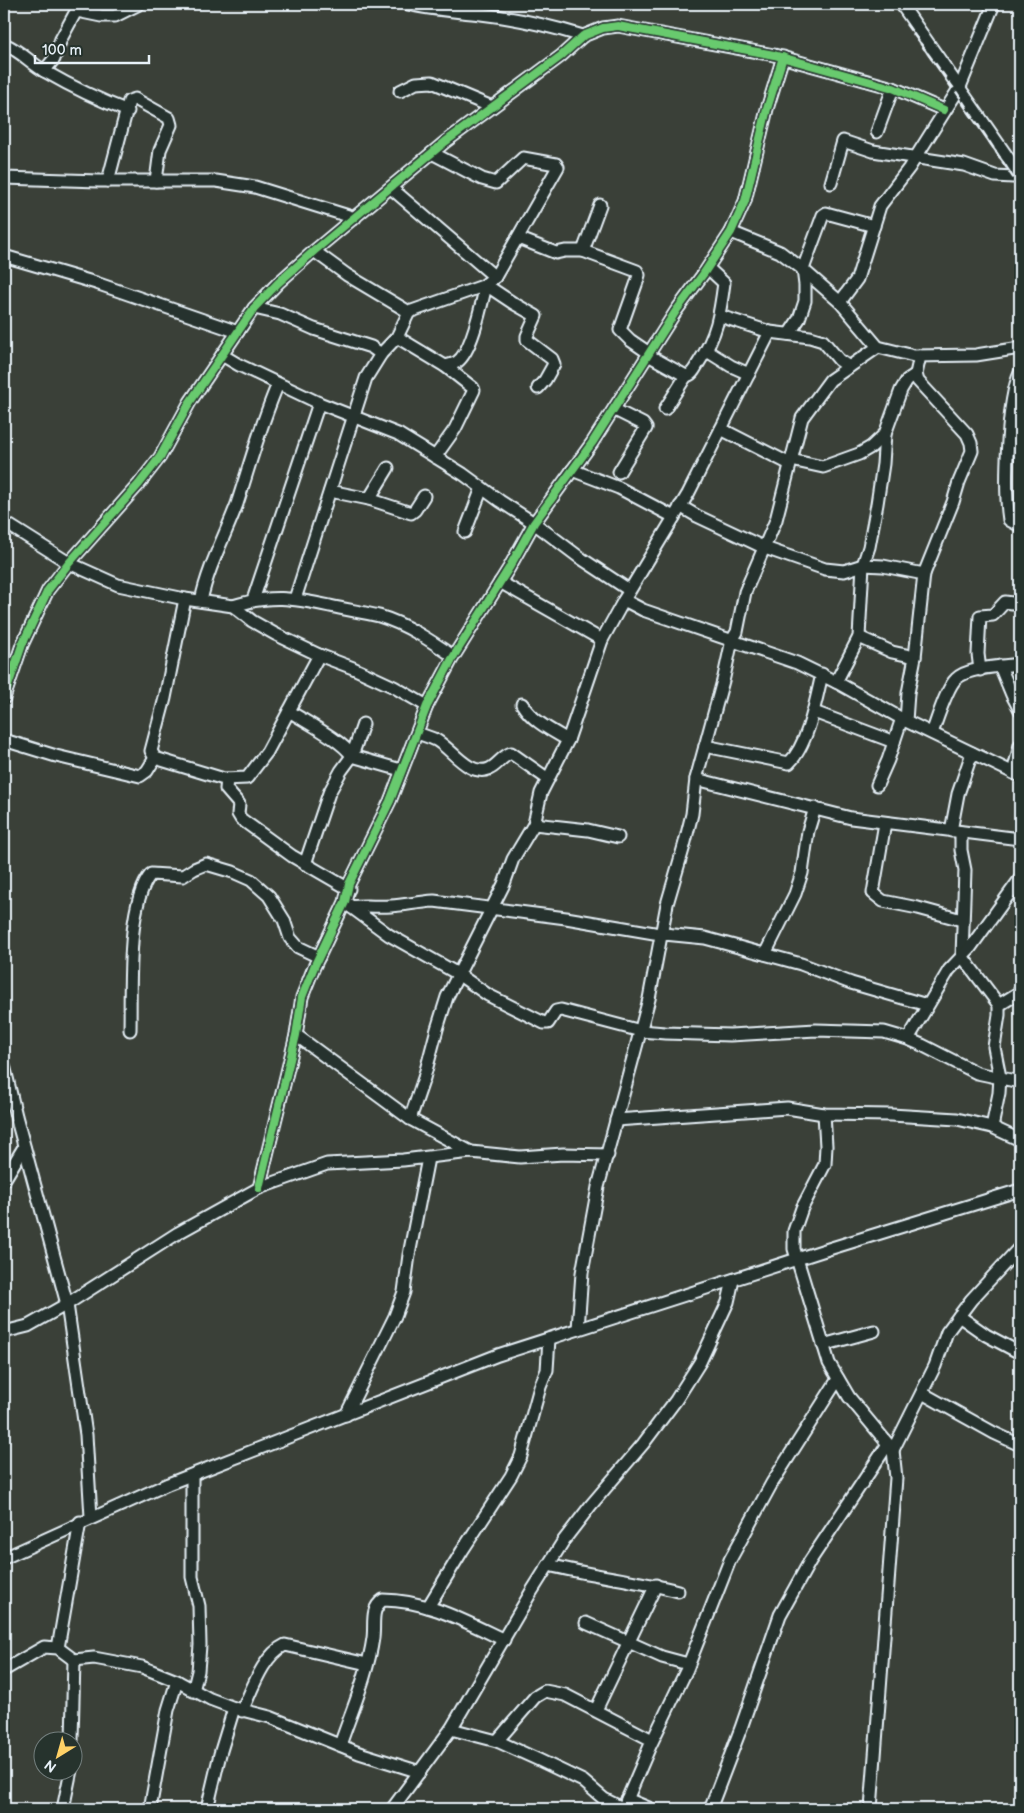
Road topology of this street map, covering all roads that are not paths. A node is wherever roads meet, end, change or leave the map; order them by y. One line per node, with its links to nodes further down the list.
1 (138, 4): 5 (street)
2 (408, 4): 6 (street)
3 (901, 4): 10 (street)
4 (994, 4): 10 (street)
5 (78, 8): 9 (street)
6 (583, 36): 8 (street); 13 (street)
7 (4, 44): 9 (street)
8 (783, 57): 11 (street); 28 (street)
9 (44, 71): 15 (street)
10 (960, 87): 14 (street); 19 (street)
11 (893, 88): 14 (street); 16 (street)
12 (400, 91): 13 (street)
13 (492, 107): 17 (street)
14 (944, 110): 18 (street)
15 (128, 111): 21 (street); 22 (street)
16 (877, 132)
17 (432, 153): 24 (street); 29 (street)
18 (916, 158): 19 (street); 23 (street); 27 (street)
19 (1020, 173)
20 (4, 178): 21 (street)
21 (108, 181): 22 (street)
22 (156, 181): 26 (street)
23 (831, 183)
24 (391, 188): 26 (street); 35 (street)
25 (600, 205): 31 (street)
26 (355, 218): 30 (street)
27 (874, 226): 34 (street); 37 (street)
28 (731, 232): 33 (street); 34 (street)
29 (518, 238): 31 (street); 35 (street)
30 (314, 251): 38 (street); 39 (street)
31 (583, 251): 49 (street)
32 (4, 256): 41 (street)
33 (708, 268): 40 (street); 49 (street)
34 (803, 269): 37 (street); 43 (street)
35 (495, 277): 36 (street)
36 (486, 284): 39 (street); 52 (street); 59 (street)
37 (840, 302): 45 (street)
38 (254, 308): 41 (street); 48 (street)
39 (409, 312): 44 (street)
40 (720, 316): 42 (street); 47 (street)
41 (238, 332): 50 (street)
42 (770, 332): 43 (street); 55 (street)
43 (789, 334): 53 (street)
44 (397, 337): 48 (street); 52 (street)
45 (878, 347): 51 (street); 53 (street)
46 (1020, 348): 51 (street)
47 (707, 351): 55 (street); 57 (street)
48 (380, 354): 63 (street)
49 (649, 354): 57 (street); 62 (street)
50 (222, 355): 58 (street); 82 (street)
51 (920, 356): 56 (street)
52 (446, 366): 66 (street)
53 (849, 367): 67 (street)
54 (1020, 373): 79 (street)
55 (749, 374): 64 (street)
56 (916, 374): 65 (street); 84 (street)
57 (686, 376): 61 (street)
58 (278, 384): 60 (street); 90 (street)
59 (538, 388)
60 (319, 403): 63 (street); 89 (street)
61 (665, 409)
62 (614, 410): 69 (street); 70 (street)
63 (352, 417): 66 (street); 72 (street)
64 (721, 429): 67 (street); 75 (street)
65 (885, 434): 67 (street); 83 (street)
66 (435, 457): 71 (street)
67 (790, 462): 81 (street)
68 (388, 468): 74 (street)
69 (572, 470): 76 (street); 78 (street)
70 (619, 472)
71 (482, 488): 78 (street); 80 (street)
72 (330, 491): 74 (street); 88 (street)
73 (424, 496): 74 (street)
74 (369, 499)
75 (680, 506): 76 (street); 81 (street)
76 (674, 517): 86 (street)
77 (4, 522): 82 (street)
78 (534, 523): 85 (street); 86 (street)
79 (1020, 526)
80 (465, 532)
81 (765, 548): 83 (street); 95 (street)
82 (69, 563): 87 (street); 103 (street)
83 (863, 565): 84 (street); 93 (street)
84 (924, 574): 98 (street)
85 (500, 582): 94 (street); 97 (street)
86 (627, 595): 94 (street); 95 (street)
87 (185, 599): 90 (street); 122 (street)
88 (295, 599): 89 (street); 97 (street)
89 (253, 600): 92 (street)
90 (200, 601): 92 (street)
91 (1020, 604): 101 (street)
92 (233, 606): 96 (street)
93 (859, 637): 98 (street); 104 (street)
94 (602, 640): 116 (street)
95 (732, 640): 102 (street); 119 (street)
96 (319, 655): 107 (street); 109 (street)
97 (453, 656): 107 (street)
98 (915, 657): 111 (street)
99 (1020, 664): 100 (street)
100 (1000, 666): 101 (street); 108 (street)
101 (980, 670): 114 (street)
102 (822, 674): 104 (street); 110 (street)
103 (7, 677): 105 (street)
104 (836, 682): 111 (street)
105 (4, 698)
106 (522, 704): 116 (street)
107 (428, 706): 113 (street)
108 (1020, 710)
109 (289, 712): 121 (street); 125 (street)
110 (814, 712): 117 (street); 119 (street)
111 (904, 720): 114 (street); 117 (street)
112 (363, 724): 121 (street)
113 (418, 733): 123 (street); 126 (street)
114 (932, 733): 120 (street)
115 (4, 740): 122 (street)
116 (568, 740): 126 (street)
117 (894, 742): 128 (street)
118 (1020, 745): 124 (street)
119 (706, 746): 127 (street)
120 (972, 753): 124 (street); 132 (street)
121 (352, 756): 123 (street); 135 (street)
122 (155, 758): 125 (street)
123 (401, 770): 137 (street)
124 (1017, 775)
125 (227, 779): 135 (street)
126 (548, 779): 131 (street)
127 (696, 779): 129 (street); 141 (street)
128 (877, 785)
129 (816, 808): 130 (street); 142 (street)
130 (885, 822): 132 (street); 140 (street)
131 (534, 824): 133 (street); 139 (street)
132 (956, 831): 134 (street); 140 (street)
133 (618, 837)
134 (1020, 839)
135 (305, 864): 137 (street)
136 (1020, 879): 143 (street)
137 (349, 889): 138 (street)
138 (348, 904): 139 (street); 144 (street); 145 (street)
139 (491, 908): 141 (street); 145 (street)
140 (962, 920): 143 (street)
141 (662, 933): 142 (street); 150 (street)
142 (765, 954): 147 (street)
143 (962, 956): 147 (street); 148 (street)
144 (319, 957): 149 (street); 151 (street)
145 (458, 974): 150 (street); 157 (street)
146 (1020, 992): 148 (street)
147 (927, 1005): 152 (street)
148 (998, 1005): 154 (street)
149 (130, 1030)
150 (641, 1031): 152 (street); 158 (street)
151 (296, 1035): 157 (street); 166 (street)
152 (908, 1039): 154 (street)
153 (4, 1067): 161 (street)
154 (1000, 1077): 155 (street); 159 (street)
155 (1020, 1082)
156 (824, 1114): 158 (street); 159 (street); 169 (street)
157 (410, 1119): 162 (street)
158 (616, 1120): 163 (street)
159 (992, 1127): 160 (street)
160 (1020, 1140)
161 (24, 1147): 165 (street); 171 (street)
162 (471, 1152): 163 (street); 164 (street)
163 (608, 1155): 173 (street)
164 (428, 1158): 166 (street); 181 (street)
165 (4, 1180)
166 (259, 1188): 171 (street)
167 (1020, 1190): 169 (street)
168 (1020, 1249): 172 (street)
169 (797, 1260): 170 (street); 177 (street)
170 (733, 1280): 173 (street); 187 (street)
171 (67, 1304): 175 (street); 185 (street)
172 (959, 1316): 178 (street); 180 (street)
173 (578, 1329): 176 (street)
174 (874, 1331): 177 (street)
175 (4, 1332)
176 (549, 1339): 181 (street); 190 (street)
177 (823, 1345): 179 (street)
178 (1020, 1353)
179 (838, 1379): 183 (street); 197 (street)
180 (922, 1393): 182 (street); 183 (street)
181 (346, 1416): 184 (street)
182 (1020, 1445)
183 (891, 1447): 216 (street); 217 (street)
184 (192, 1475): 185 (street); 200 (street)
185 (86, 1520): 186 (street); 194 (street)
186 (4, 1558)
187 (549, 1565): 188 (street); 192 (street)
188 (656, 1586): 189 (street); 193 (street)
189 (678, 1591)
190 (428, 1607): 192 (street); 196 (street)
191 (586, 1623): 193 (street)
192 (504, 1640): 203 (street)
193 (629, 1643): 197 (street); 202 (street)
194 (58, 1648): 195 (street); 198 (street)
195 (74, 1660): 199 (street); 204 (street)
196 (367, 1664): 201 (street); 207 (street)
197 (688, 1664): 205 (street)
198 (4, 1670)
199 (177, 1681): 200 (street); 212 (street)
200 (193, 1691): 201 (street)
201 (238, 1709): 207 (street); 213 (street)
202 (596, 1710): 205 (street); 206 (street)
203 (451, 1729): 206 (street); 208 (street)
204 (72, 1730)
205 (652, 1740): 210 (street)
206 (497, 1741): 210 (street)
207 (340, 1745): 208 (street)
208 (420, 1772): 214 (street)
209 (69, 1780): 211 (street)
210 (625, 1806): 215 (street)
211 (63, 1809)
212 (150, 1809)
213 (207, 1809)
214 (392, 1809)
215 (651, 1809)
216 (710, 1809)
217 (871, 1809)

